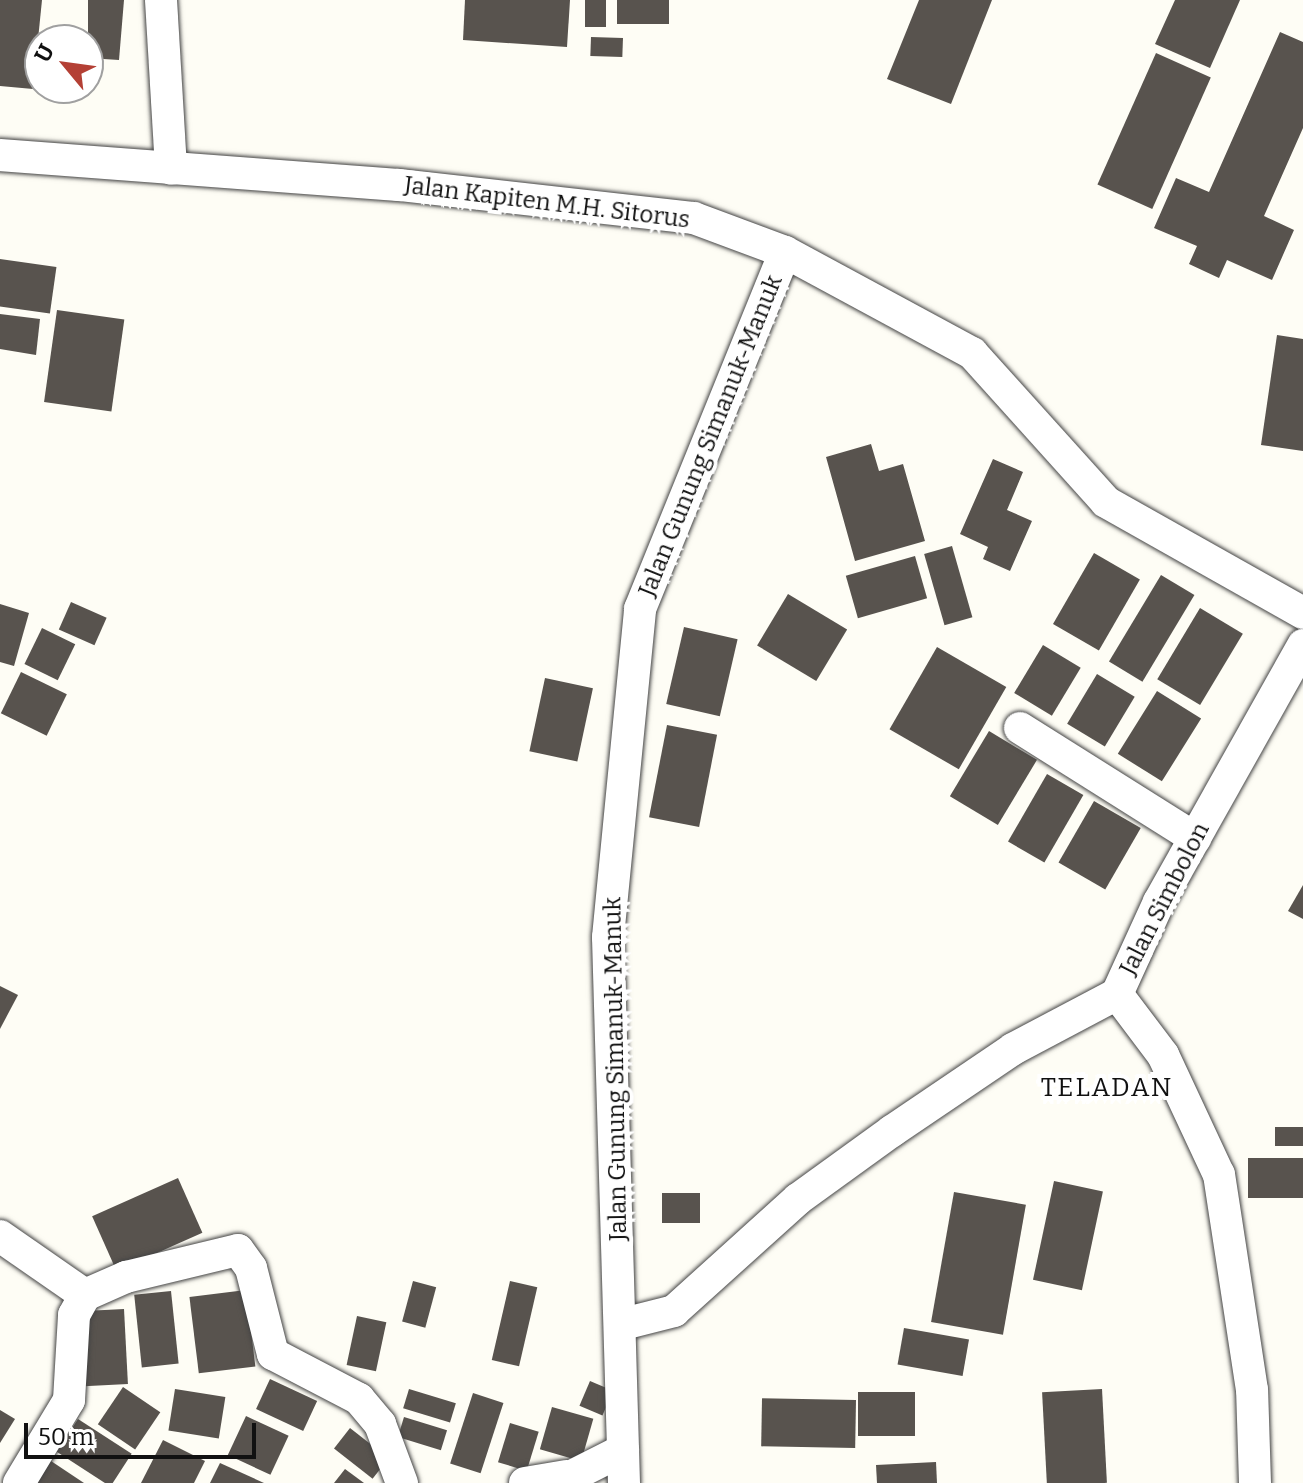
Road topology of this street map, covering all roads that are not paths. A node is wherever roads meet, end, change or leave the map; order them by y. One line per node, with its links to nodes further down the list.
1 (161, 0): 3 (street)
2 (0, 155): 3 (street, Jalan Kapiten M.H. Sitorus)
3 (171, 169): 4 (street, Jalan Kapiten M.H. Sitorus)
4 (785, 252): 5 (street, Jalan Kapiten M.H. Sitorus); 12 (street, Jalan Gunung Simanuk-Manuk)
5 (1303, 613)
6 (1303, 645): 8 (street, Jalan Simbolon)
7 (1020, 728): 8 (street)
8 (1195, 838): 9 (street, Jalan Simbolon)
9 (1117, 994): 12 (street); 19 (street, Jalan Simbolon)
10 (0, 1236): 11 (street)
11 (85, 1295): 15 (street); 16 (street)
12 (623, 1324): 13 (street, Jalan Gunung Simanuk-Manuk)
13 (623, 1450): 14 (street); 18 (street, Jalan Gunung Simanuk-Manuk)
14 (562, 1479): 17 (street)
15 (19, 1483)
16 (402, 1483)
17 (525, 1483)
18 (624, 1483)
19 (1255, 1483)

